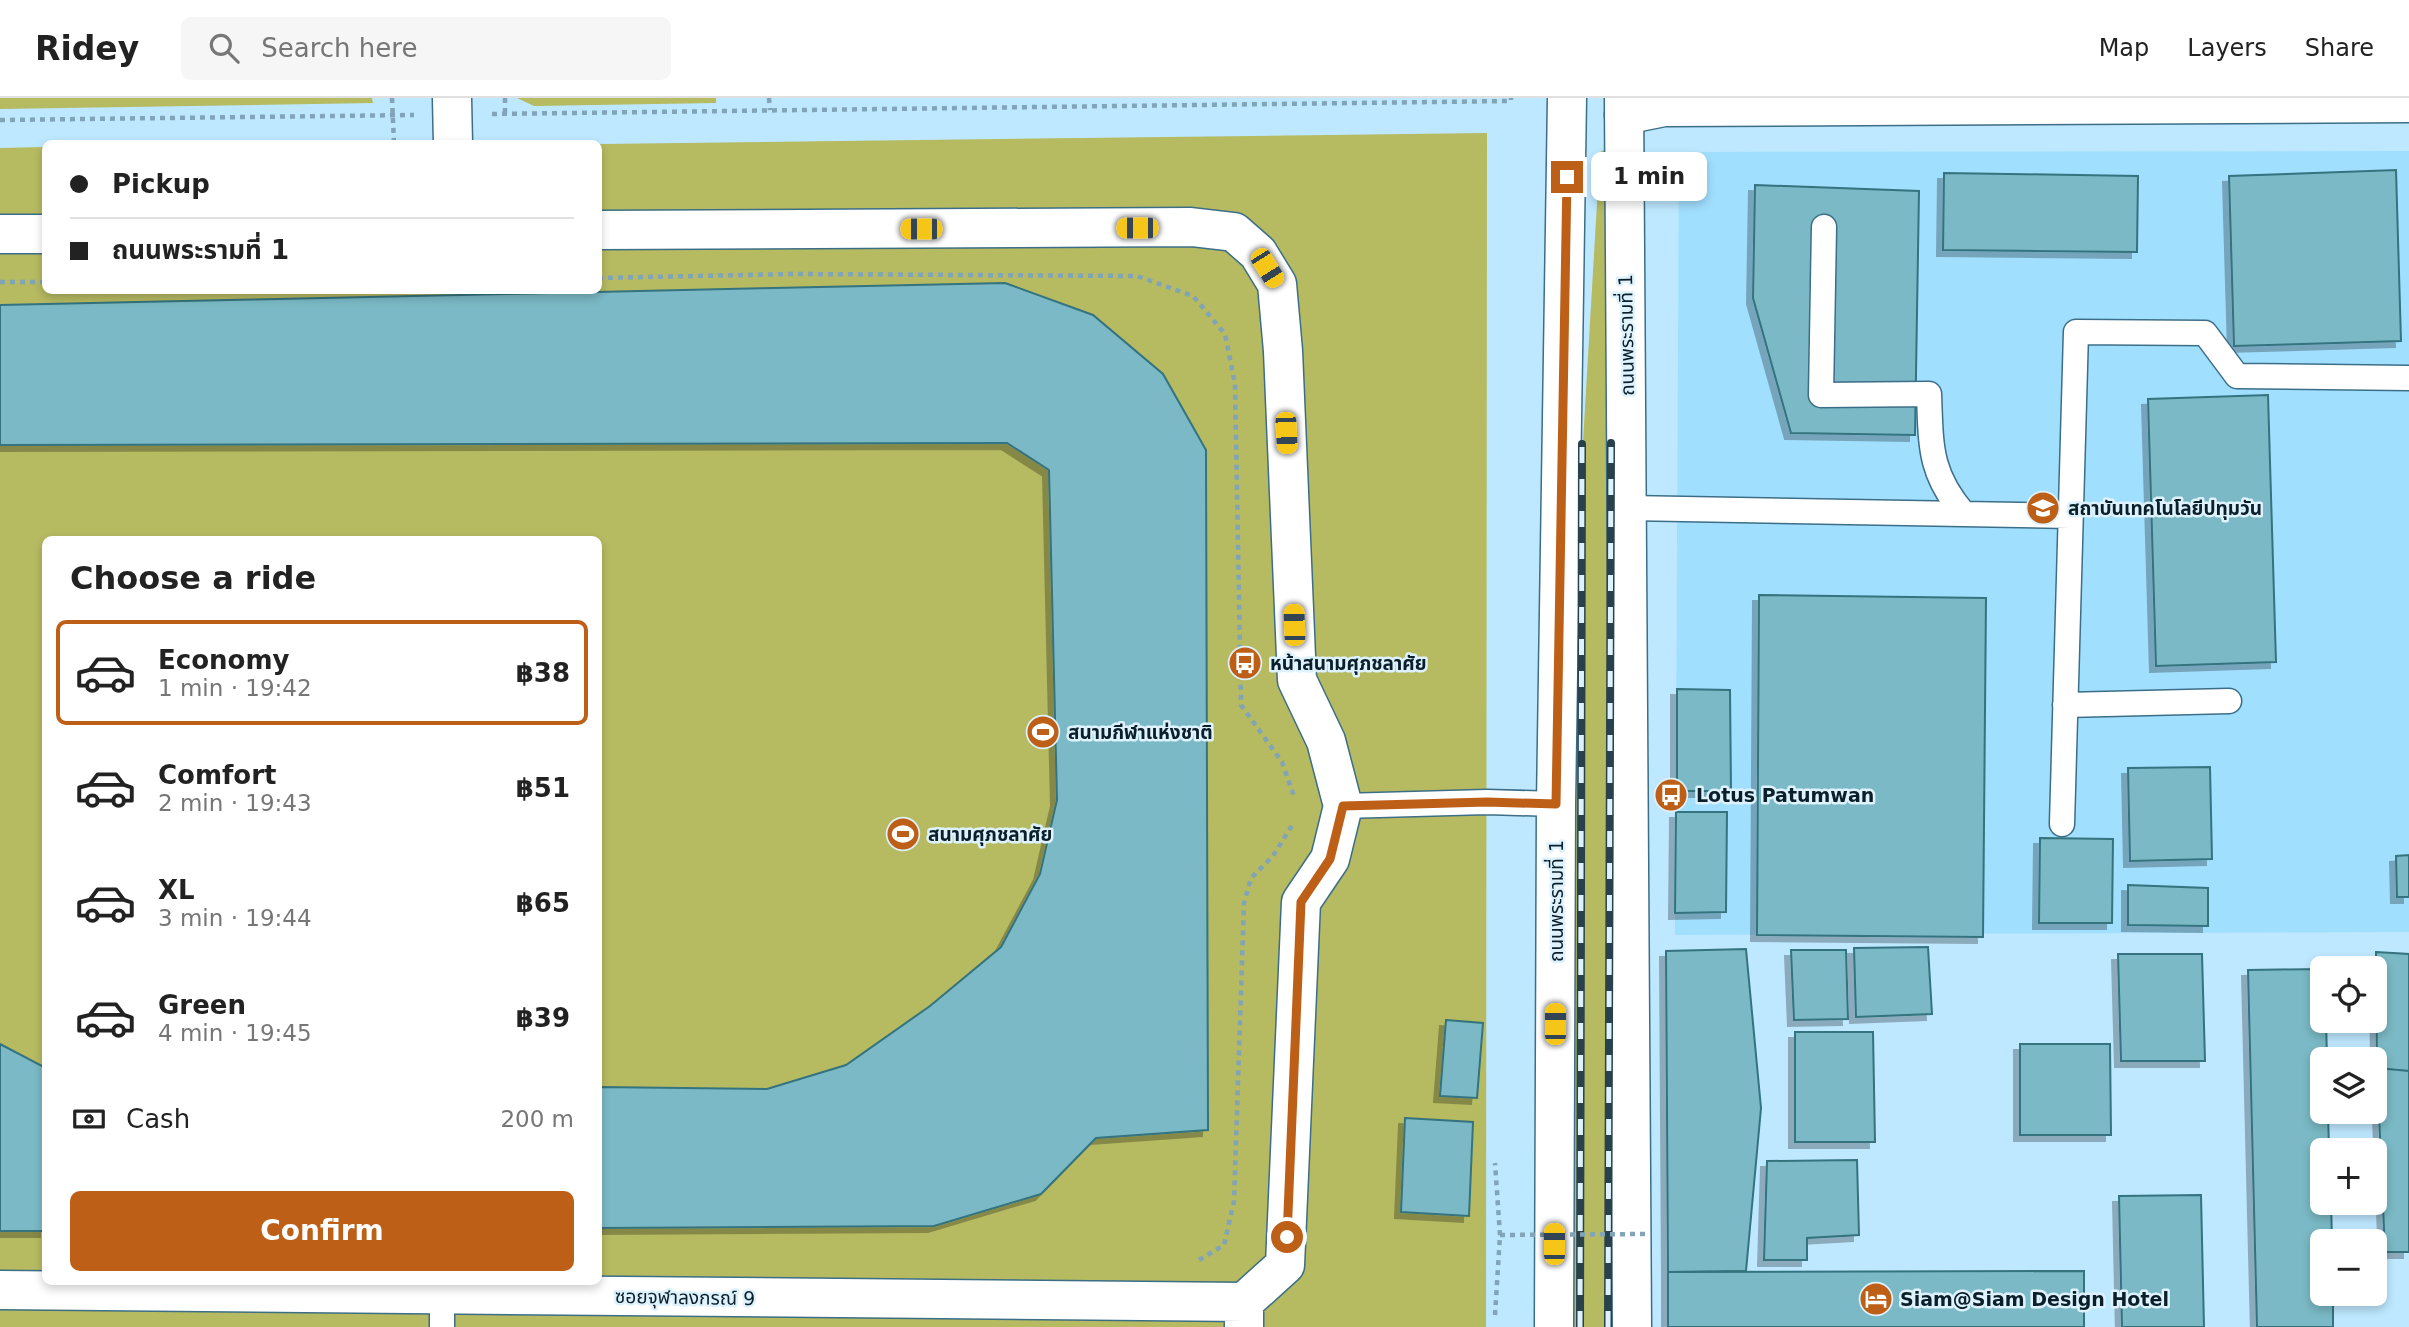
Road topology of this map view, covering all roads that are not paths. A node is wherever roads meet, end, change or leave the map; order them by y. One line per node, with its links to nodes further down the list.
1 (452, 98): 6 (street)
2 (2351, 100): 3 (street); 4 (street)
3 (2409, 103)
4 (1624, 115): 5 (street); 12 (street, ถนนพระรามที่ 1)
5 (1567, 116): 17 (street, ถนนพระรามที่ 1)
6 (453, 140)
7 (1825, 227): 13 (lane)
8 (602, 230): 18 (street)
9 (0, 234): 10 (street)
10 (42, 234)
11 (2409, 378): 14 (lane)
12 (1628, 508): 13 (lane); 24 (street, ถนนพระรามที่ 1)
13 (1964, 514): 14 (lane)
14 (2070, 516): 16 (lane)
15 (2230, 701): 16 (lane)
16 (2065, 705): 19 (lane)
17 (1556, 804): 18 (lane); 23 (street, ถนนพระรามที่ 1)
18 (1343, 806): 22 (street)
19 (2062, 824)
20 (0, 1290): 21 (street, ซอยจุฬาลงกรณ์ 9)
21 (442, 1311): 22 (street, ซอยจุฬาลงกรณ์ 9)
22 (1244, 1314)
23 (1554, 1327)
24 (1632, 1327)

